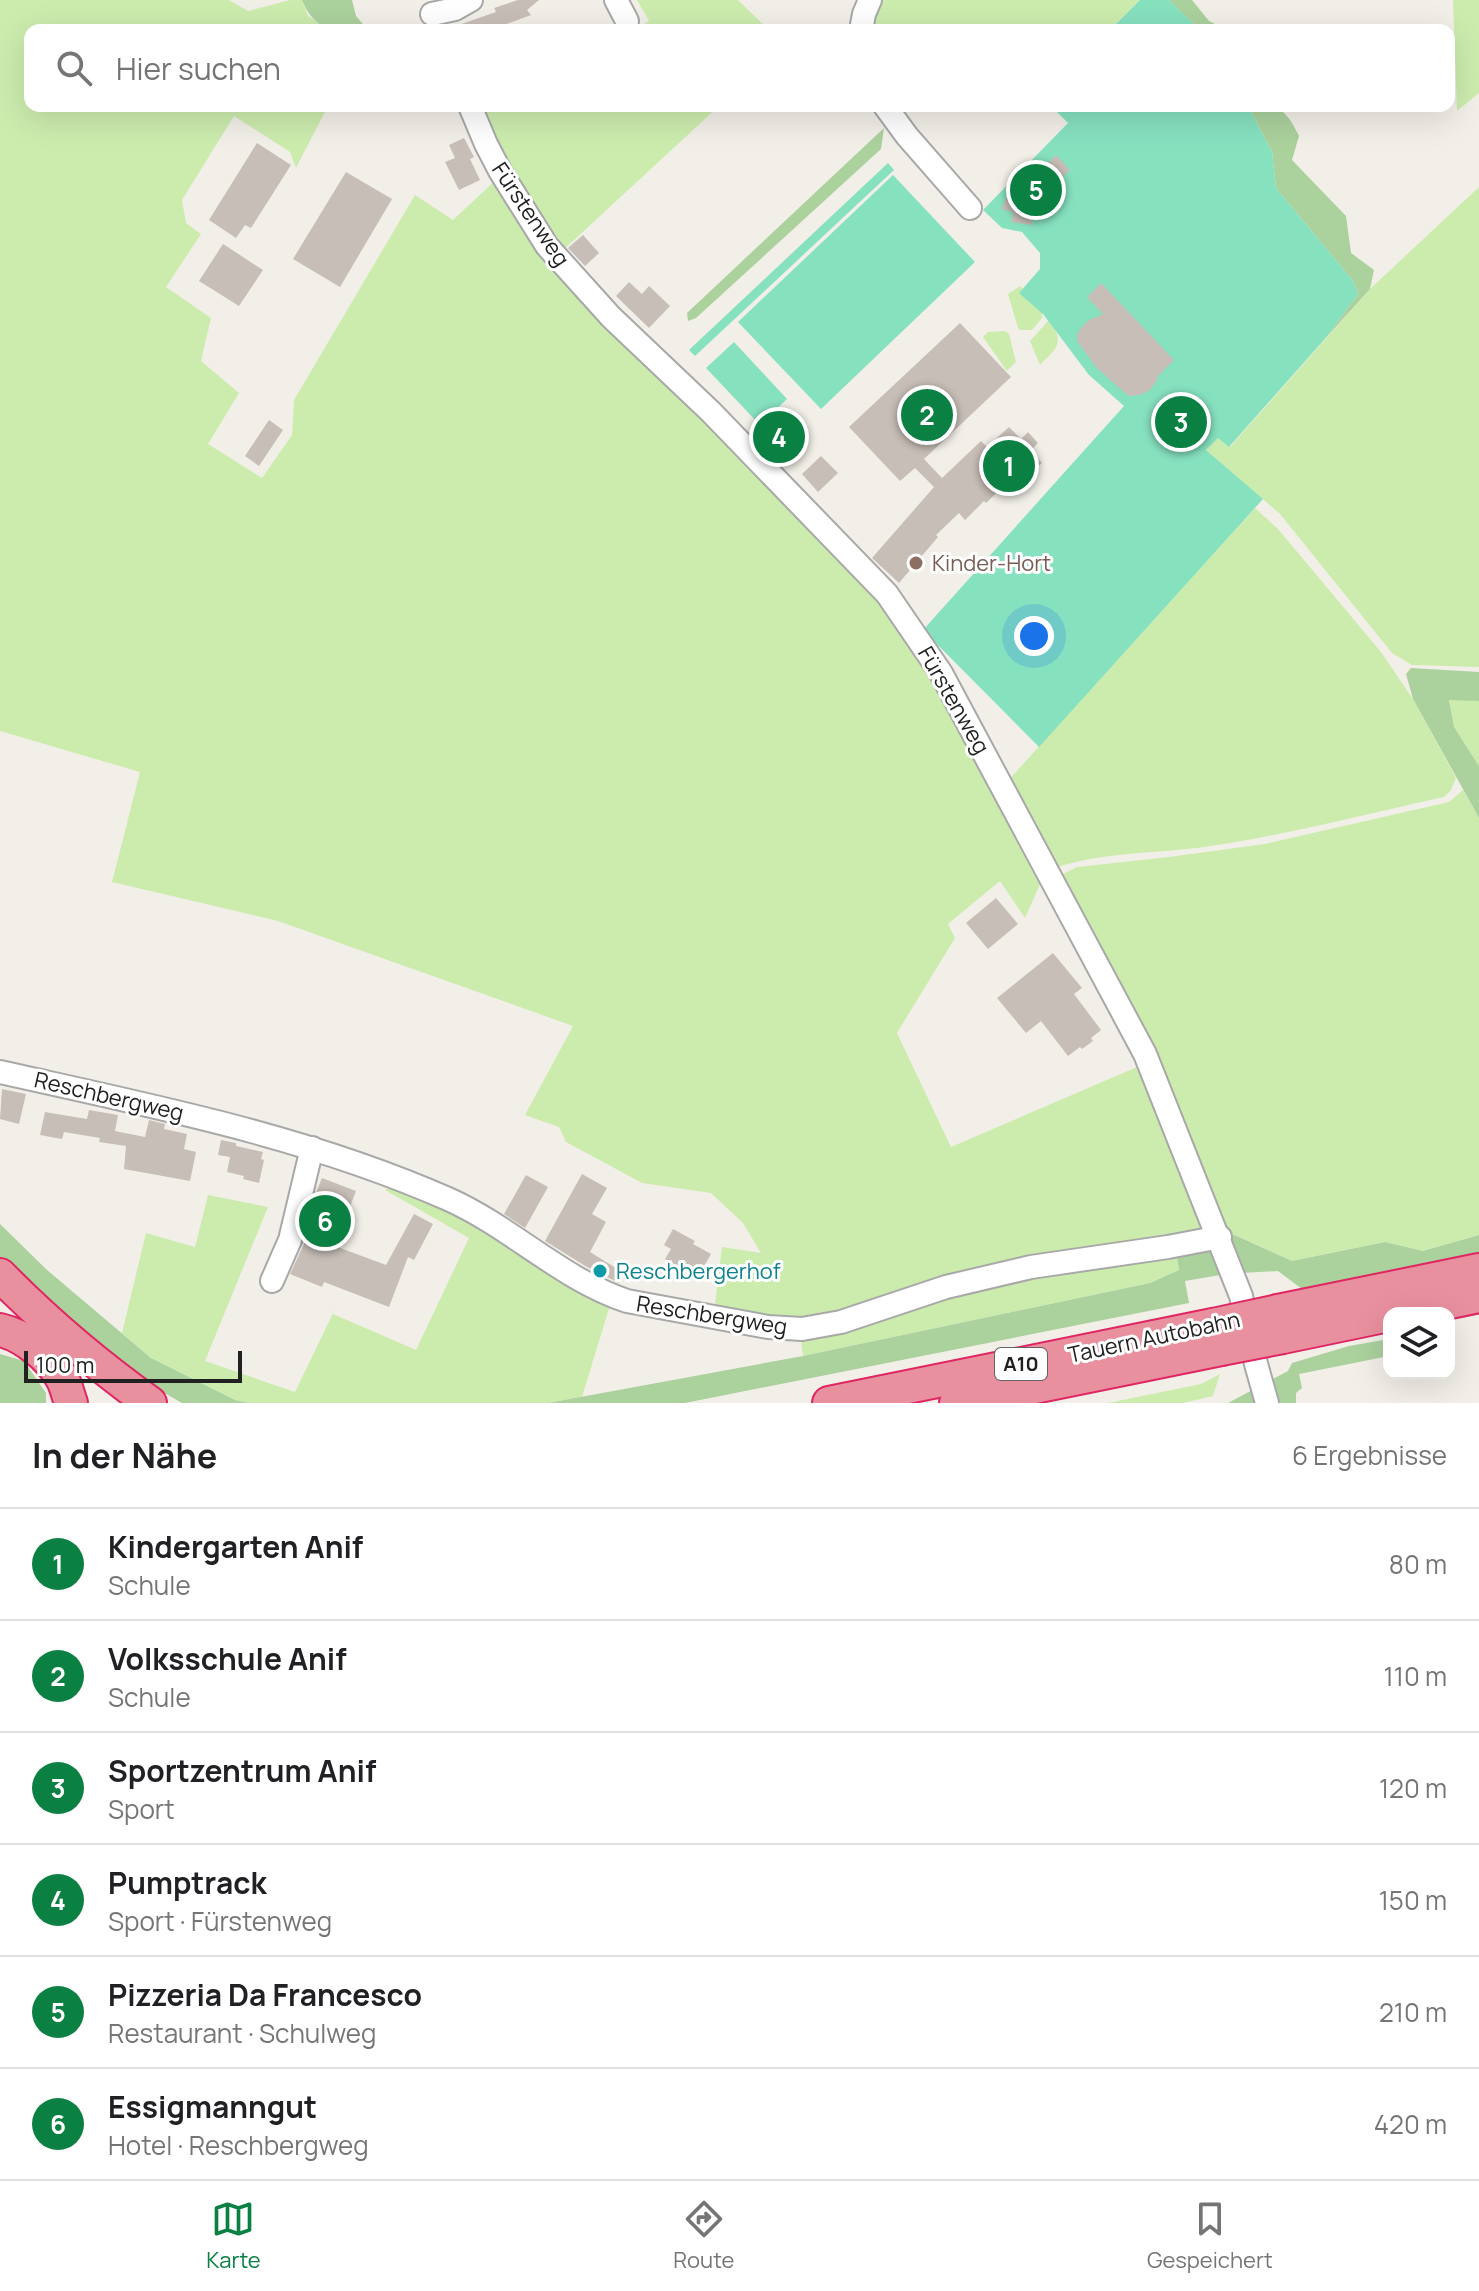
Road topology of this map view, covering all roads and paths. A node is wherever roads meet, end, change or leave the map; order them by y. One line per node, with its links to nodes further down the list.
1 (471, 0): 4 (street)
2 (616, 0): 5 (street)
3 (870, 0): 6 (street)
4 (432, 15)
5 (627, 21)
6 (862, 24)
7 (473, 112): 12 (street, Fürstenweg)
8 (889, 112): 9 (street)
9 (970, 208)
10 (0, 1072): 11 (street, Reschbergweg)
11 (312, 1148): 12 (street, Reschbergweg); 15 (street)
12 (1220, 1237): 26 (street, Fürstenweg)
13 (1479, 1270): 19 (highway, Tauern Autobahn / A10)
14 (0, 1275): 23 (highway)
15 (272, 1281)
16 (1479, 1296): 17 (highway)
17 (1427, 1307)
18 (1383, 1315): 19 (highway, Tauern Autobahn / A10)
19 (1280, 1324): 21 (highway, Tauern Autobahn / A10, bridge)
20 (0, 1330): 22 (highway)
21 (1217, 1337): 24 (highway, Tauern Autobahn / A10); 25 (highway, Tauern Autobahn / A10)
22 (71, 1403)
23 (150, 1403)
24 (829, 1403)
25 (956, 1403)
26 (1267, 1403)

